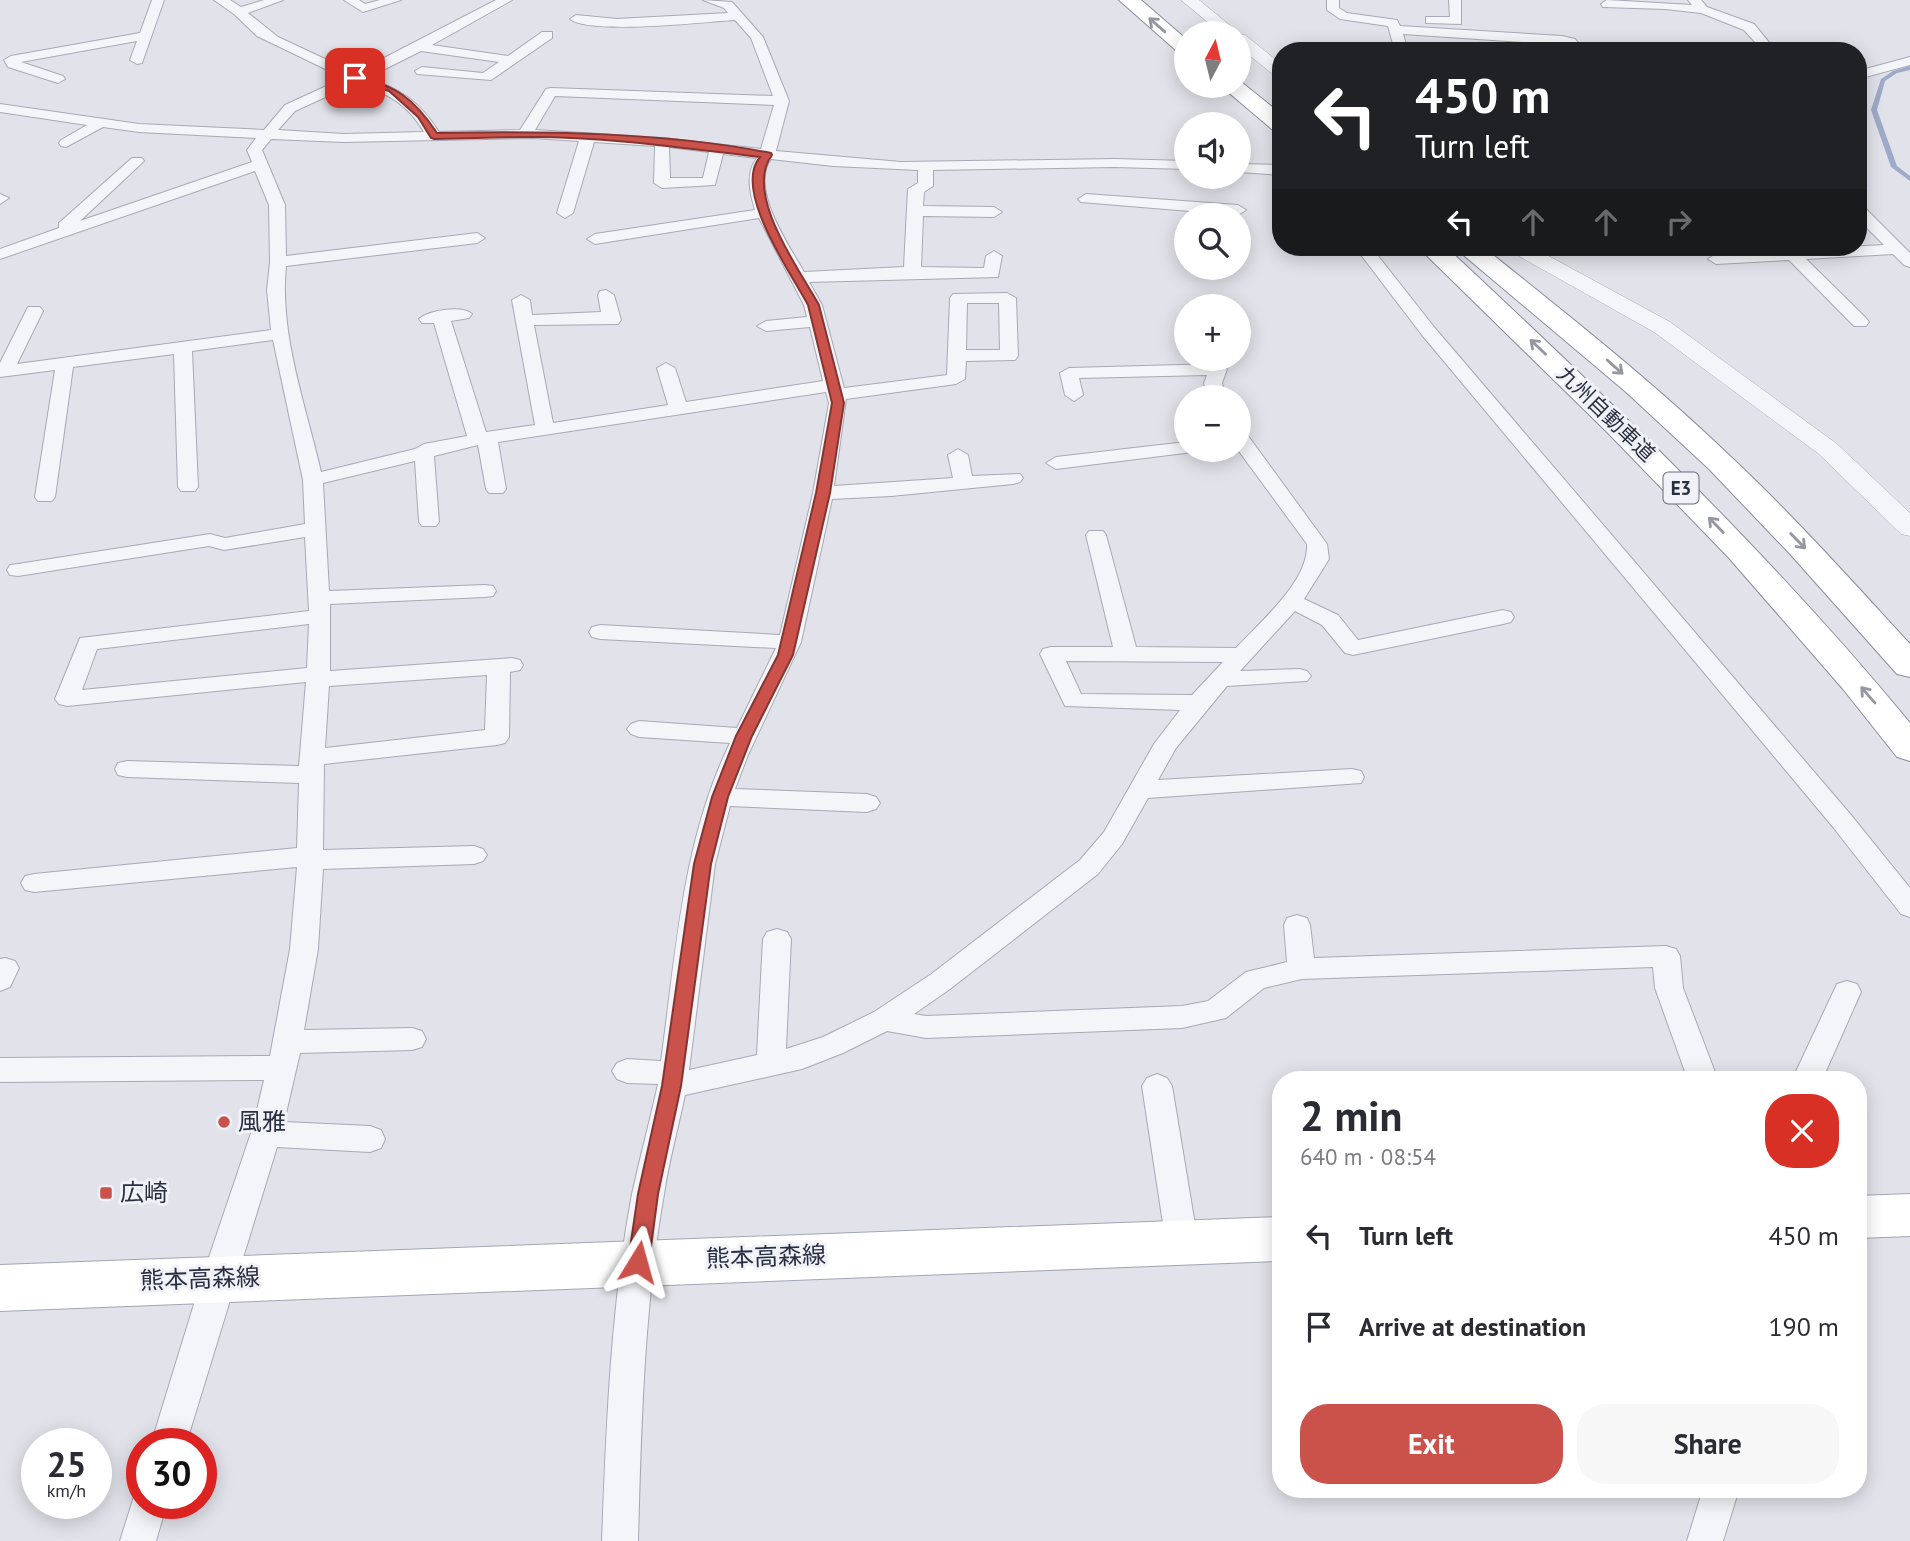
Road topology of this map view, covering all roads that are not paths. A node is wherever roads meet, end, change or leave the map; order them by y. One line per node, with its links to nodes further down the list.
1 (158, 0): 22 (street)
2 (220, 0): 15 (street)
3 (277, 0): 15 (street)
4 (350, 0): 5 (street)
5 (395, 0)
6 (506, 0): 29 (street)
7 (709, 0): 16 (street)
8 (1129, 0): 24 (main road, one-way to 8)
9 (1333, 0): 20 (street)
10 (1455, 0): 20 (street)
11 (1630, 2): 13 (street); 14 (street)
12 (1181, 4): 18 (main road); 19 (street)
13 (1607, 4)
14 (1699, 5): 28 (street)
15 (242, 11): 38 (street)
16 (738, 16): 17 (street); 42 (street)
17 (576, 19)
18 (1194, 21)
19 (1210, 21)
20 (1394, 27): 25 (street); 26 (street)
21 (547, 35): 32 (street)
22 (145, 36): 31 (street); 39 (street)
23 (1590, 36): 27 (street)
24 (1174, 39)
25 (1399, 42)
26 (1570, 42)
27 (1597, 42)
28 (1762, 42)
29 (418, 47): 32 (street); 38 (street)
30 (1251, 48): 34 (street)
31 (137, 60)
32 (512, 60): 35 (street)
33 (1910, 61): 37 (street)
34 (1272, 65)
35 (422, 71)
36 (1251, 72): 40 (main road)
37 (1867, 73)
38 (355, 78): 47 (street); 49 (street)
39 (58, 79)
40 (1272, 89)
41 (1247, 98): 44 (main road)
42 (782, 101): 48 (street); 54 (street)
43 (0, 108): 45 (street)
44 (1272, 118)
45 (98, 124): 46 (street); 52 (street)
46 (204, 131): 47 (street); 55 (street)
47 (269, 133): 49 (street); 55 (street)
48 (525, 134): 49 (street); 50 (street)
49 (434, 136)
50 (588, 137): 51 (street); 65 (street)
51 (662, 142): 53 (street); 53 (street)
52 (66, 144)
53 (717, 149): 54 (street)
54 (767, 155): 58 (street); 66 (street)
55 (256, 158): 68 (street); 82 (street)
56 (138, 162): 68 (street)
57 (1174, 165): 58 (street)
58 (926, 166): 63 (street)
59 (1251, 169): 60 (street)
60 (1272, 170)
61 (1086, 199): 62 (street)
62 (1174, 205)
63 (915, 211): 64 (street); 84 (street)
64 (994, 212)
65 (565, 213)
66 (764, 213): 70 (street); 85 (street)
67 (1867, 219): 71 (street)
68 (56, 234): 72 (street)
69 (477, 237): 82 (street)
70 (595, 239)
71 (1895, 249): 73 (street); 83 (street)
72 (1, 250)
73 (1867, 250)
74 (994, 256): 84 (street)
75 (1370, 256): 148 (street)
76 (1440, 256): 138 (main road, 九州自動車道 / E3, one-way to 76)
77 (1478, 256): 131 (main road, 九州自動車道 / E3, one-way to 131)
78 (1533, 256): 119 (street)
79 (1754, 256): 81 (street)
80 (1794, 256): 92 (street)
81 (1716, 259)
82 (278, 262): 94 (street)
83 (1910, 262)
84 (912, 272): 85 (street)
85 (799, 277): 91 (street)
86 (606, 295): 90 (street)
87 (522, 300): 90 (street)
88 (34, 311): 99 (street)
89 (463, 314): 105 (street)
90 (525, 320): 104 (street)
91 (815, 321): 93 (street); 101 (street)
92 (1860, 322)
93 (766, 326)
94 (280, 334): 95 (street); 112 (street)
95 (183, 347): 97 (street); 114 (street)
96 (957, 355): 101 (street)
97 (65, 363): 99 (street); 117 (street)
98 (666, 368): 103 (street)
99 (2, 372)
100 (1213, 385): 102 (street)
101 (835, 390): 103 (street); 116 (street)
102 (1074, 395)
103 (679, 409): 104 (street)
104 (545, 428): 105 (street)
105 (483, 439): 107 (street); 115 (street)
106 (1174, 449): 110 (street)
107 (424, 450): 112 (street); 118 (street)
108 (958, 455): 113 (street)
109 (1251, 455): 124 (street)
110 (1056, 463)
111 (1013, 478): 113 (street)
112 (313, 480): 120 (street)
113 (964, 483): 116 (street)
114 (188, 487)
115 (496, 489)
116 (823, 493): 128 (street)
117 (46, 497)
118 (429, 522)
119 (1910, 528)
120 (316, 529): 122 (street); 125 (street)
121 (1097, 536): 129 (street)
122 (18, 570)
123 (485, 592): 125 (street)
124 (1292, 601): 126 (street); 130 (street)
125 (320, 607): 132 (street); 132 (street)
126 (1503, 617)
127 (600, 632): 128 (street)
128 (790, 642): 137 (street)
129 (1126, 654): 130 (street); 135 (street)
130 (1243, 655): 134 (street)
131 (1910, 666)
132 (318, 676): 139 (street); 139 (street)
133 (1298, 676): 134 (street)
134 (1222, 679): 135 (street)
135 (1198, 703): 142 (street)
136 (639, 729): 137 (street)
137 (744, 736): 143 (street)
138 (1910, 748)
139 (312, 766): 140 (street); 146 (street)
140 (127, 769)
141 (1352, 777): 142 (street)
142 (1139, 790): 153 (street)
143 (720, 797): 144 (street); 161 (street)
144 (867, 803)
145 (474, 855): 146 (street)
146 (312, 858): 147 (street); 155 (street)
147 (34, 883)
148 (1910, 907)
149 (1297, 925): 151 (street)
150 (777, 939): 156 (street)
151 (1302, 969): 153 (street); 159 (street)
152 (1847, 992): 160 (street)
153 (884, 1020): 156 (street)
154 (412, 1039): 155 (street)
155 (285, 1055): 157 (street); 163 (street)
156 (771, 1064): 161 (street)
157 (0, 1070)
158 (627, 1071): 161 (street)
159 (1700, 1071)
160 (1811, 1071)
161 (672, 1079): 169 (street)
162 (1157, 1086): 168 (street)
163 (265, 1135): 164 (street); 170 (street)
164 (370, 1139)
165 (1910, 1215): 166 (main road)
166 (1867, 1217)
167 (1272, 1239): 168 (main road, 熊本高森線)
168 (1182, 1243): 169 (main road, 熊本高森線)
169 (638, 1262): 170 (main road, 熊本高森線); 176 (street)
170 (218, 1278): 171 (main road, 熊本高森線); 172 (street)
171 (0, 1287)
172 (173, 1428)
173 (1718, 1498): 177 (street)
174 (144, 1519): 175 (street)
175 (138, 1541)
176 (620, 1541)
177 (1705, 1541)

